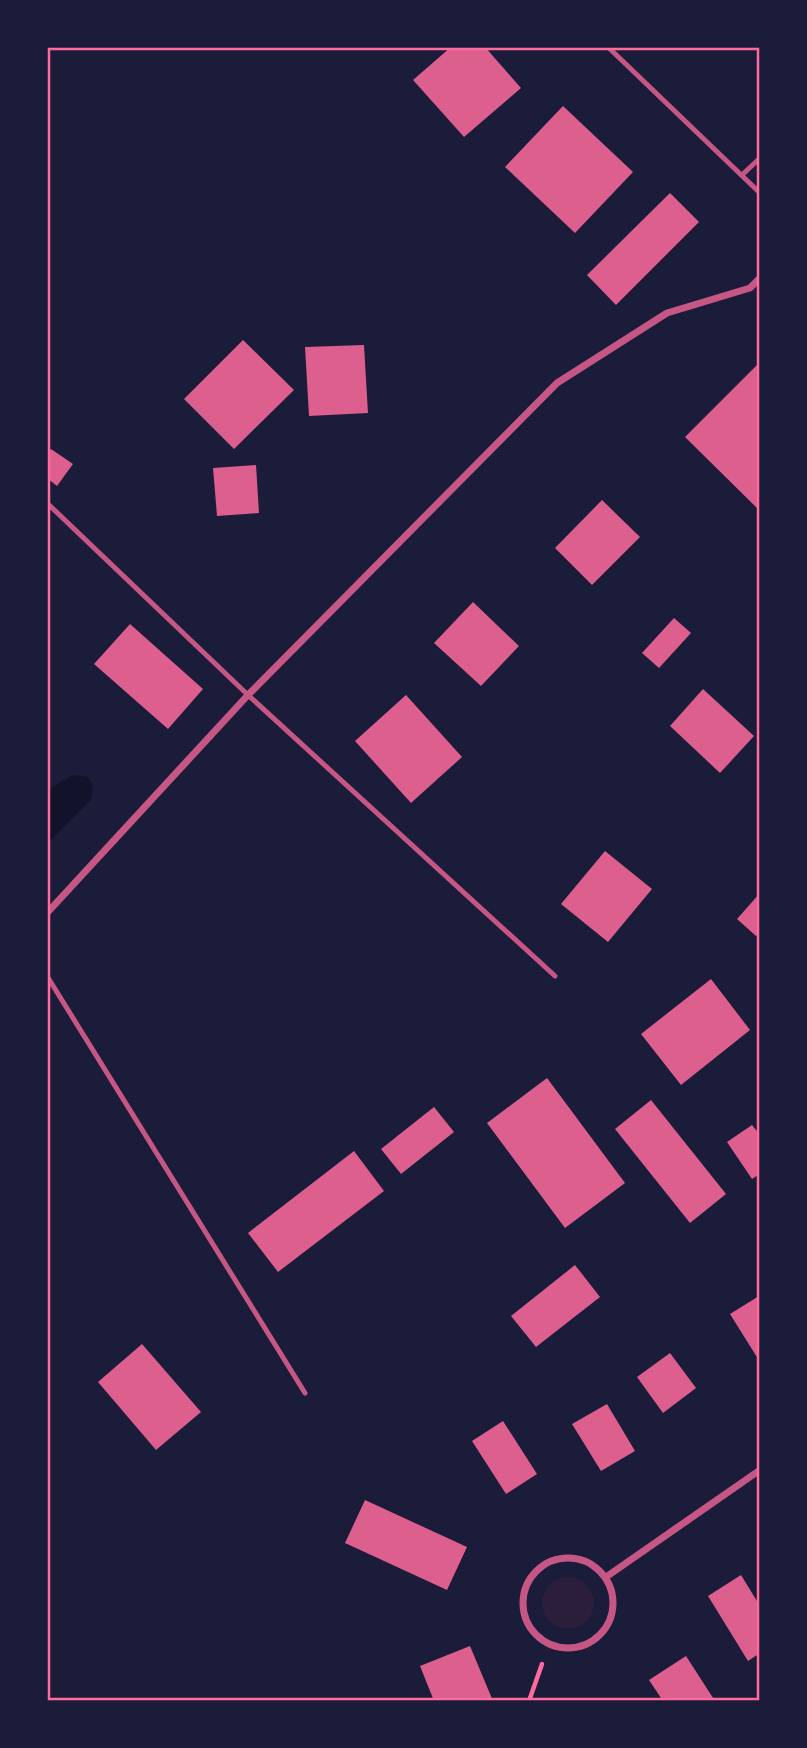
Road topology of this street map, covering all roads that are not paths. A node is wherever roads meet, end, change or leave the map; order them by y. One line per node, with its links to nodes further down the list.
1 (608, 47): 3 (lane)
2 (760, 158): 3 (lane)
3 (742, 175): 4 (lane)
4 (760, 193)
5 (760, 278): 7 (street)
6 (47, 503): 7 (lane)
7 (248, 695): 8 (street); 10 (lane)
8 (47, 913)
9 (47, 976): 11 (lane)
10 (555, 976)
11 (305, 1393)
12 (760, 1470): 13 (street)
13 (606, 1577): 13 (street)

